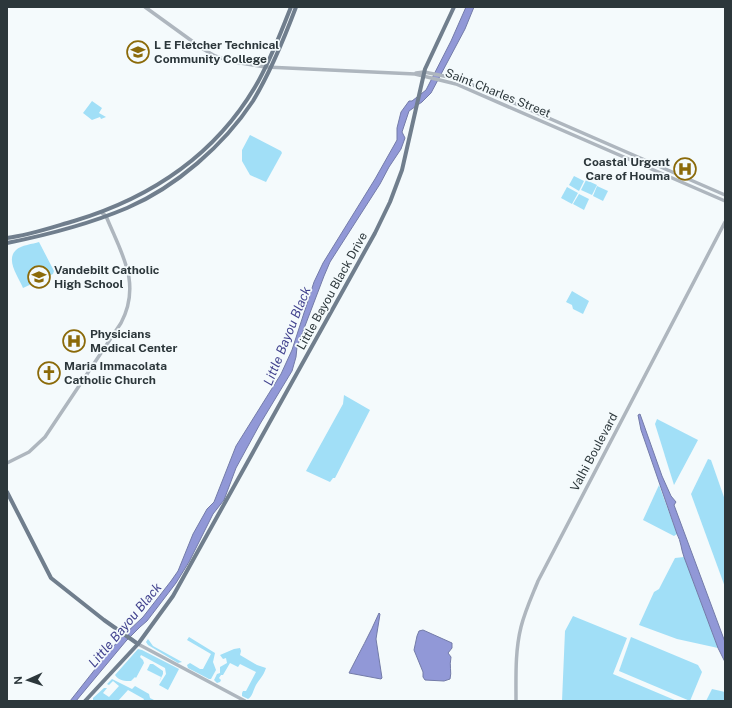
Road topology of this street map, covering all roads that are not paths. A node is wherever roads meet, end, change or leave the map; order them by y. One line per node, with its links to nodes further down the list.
1 (145, 7): 5 (street)
2 (291, 7): 5 (main road)
3 (296, 7): 6 (main road)
4 (454, 7): 7 (main road, Little Bayou Black Drive)
5 (266, 67): 6 (street); 11 (main road)
6 (271, 67): 7 (street); 12 (main road)
7 (423, 74): 8 (street, Saint Charles Street); 20 (main road, Little Bayou Black Drive)
8 (440, 77): 9 (street, Saint Charles Street); 10 (street, Saint Charles Street)
9 (725, 195)
10 (725, 201)
11 (102, 213): 12 (street); 14 (main road)
12 (106, 216): 15 (main road); 18 (street)
13 (725, 222): 23 (street, Valhi Boulevard)
14 (68, 223): 15 (main road); 16 (main road)
15 (61, 230): 17 (main road)
16 (7, 238)
17 (7, 243)
18 (7, 463)
19 (7, 492): 20 (main road)
20 (138, 644): 21 (main road, Little Bayou Black Drive); 22 (street)
21 (85, 701)
22 (245, 701)
23 (516, 701)

